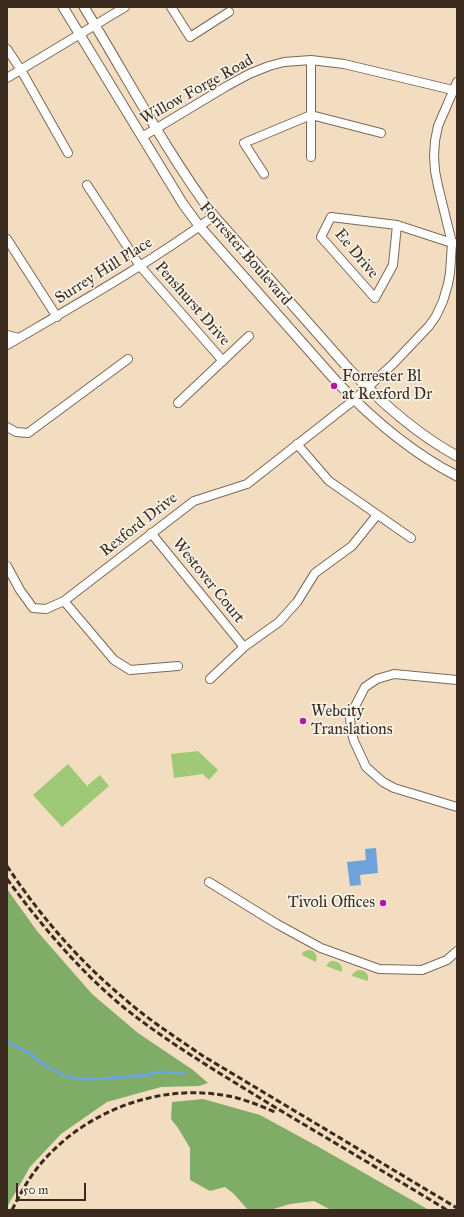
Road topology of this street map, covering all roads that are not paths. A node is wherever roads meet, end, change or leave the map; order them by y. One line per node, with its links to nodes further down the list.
1 (63, 7): 7 (street, Forrester Boulevard)
2 (84, 7): 6 (street, Forrester Boulevard)
3 (125, 7): 6 (street)
4 (171, 7): 5 (street)
5 (229, 12)
6 (95, 25): 7 (street); 15 (street, Forrester Boulevard)
7 (80, 34): 10 (street); 17 (street, Forrester Boulevard)
8 (7, 49): 10 (street)
9 (312, 60): 13 (street, Willow Forge Road); 14 (street); 15 (street, Willow Forge Road)
10 (21, 70): 11 (street); 18 (street)
11 (7, 78)
12 (457, 82): 13 (street, Rexford Drive)
13 (455, 90): 26 (street, Rexford Drive)
14 (311, 115): 16 (street); 19 (street); 20 (street)
15 (157, 128): 17 (street, Willow Forge Road); 22 (street, Forrester Boulevard)
16 (381, 133)
17 (142, 137): 24 (street, Forrester Boulevard)
18 (68, 153)
19 (311, 157)
20 (264, 174)
21 (87, 185): 27 (street, Penshurst Drive)
22 (214, 216): 24 (street, Surrey Hill Place); 35 (street, Forrester Boulevard)
23 (397, 225): 23 (street, Ee Drive); 26 (street, Ee Drive)
24 (200, 227): 27 (street, Surrey Hill Place); 36 (street, Forrester Boulevard)
25 (7, 239): 28 (street)
26 (455, 243): 35 (street, Rexford Drive)
27 (140, 266): 28 (street, Surrey Hill Place); 34 (street, Penshurst Drive)
28 (57, 317): 31 (street, Surrey Hill Place)
29 (7, 335): 31 (street)
30 (249, 336): 34 (street, Penshurst Drive)
31 (19, 338): 32 (street, Surrey Hill Place)
32 (7, 345)
33 (128, 359): 38 (street)
34 (223, 361): 37 (street, Penshurst Drive)
35 (367, 388): 36 (street, Rexford Drive); 40 (street, Forrester Boulevard)
36 (354, 400): 39 (street, Rexford Drive); 41 (street, Forrester Boulevard)
37 (178, 403)
38 (7, 427)
39 (297, 444): 42 (street); 43 (street, Rexford Drive)
40 (457, 456)
41 (457, 476)
42 (377, 515): 44 (street); 47 (street)
43 (151, 533): 46 (street, Rexford Drive); 47 (street, Westover Court)
44 (411, 538)
45 (7, 566): 46 (street, Rexford Drive)
46 (64, 601): 48 (street)
47 (244, 647): 49 (street)
48 (178, 666)
49 (210, 679)
50 (457, 680): 51 (street)
51 (457, 807)
52 (209, 882): 53 (street)
53 (457, 950)

